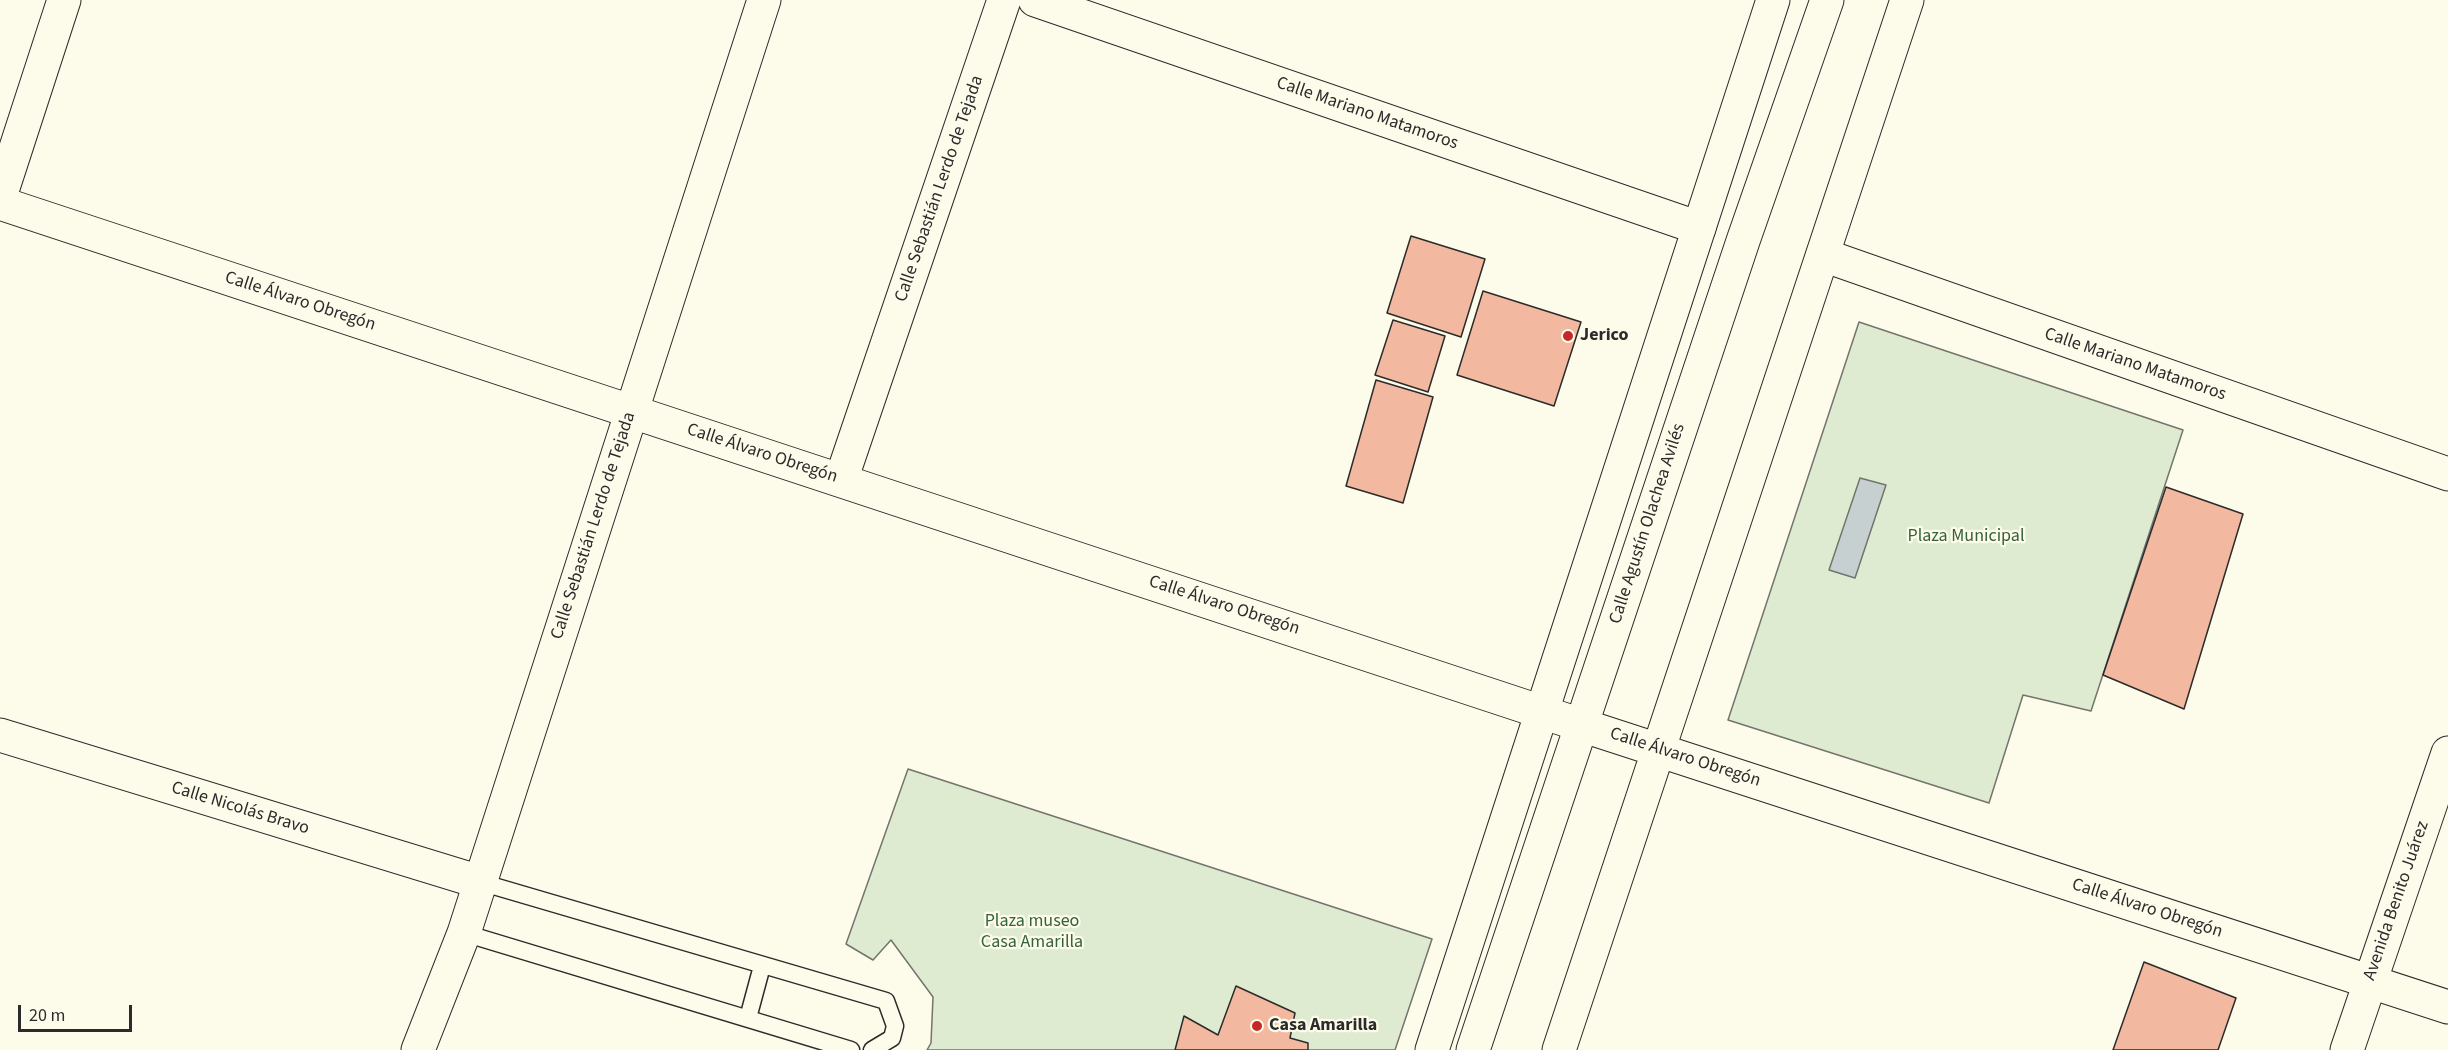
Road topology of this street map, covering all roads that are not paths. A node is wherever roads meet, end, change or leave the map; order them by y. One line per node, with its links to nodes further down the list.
1 (64, 0): 8 (main road)
2 (764, 0): 12 (main road, Calle Sebastián Lerdo de Tejada)
3 (1004, 0): 14 (main road, Calle Sebastián Lerdo de Tejada)
4 (1035, 0): 10 (main road, Calle Mariano Matamoros)
5 (1773, 0): 10 (main road)
6 (1827, 0): 16 (main road, Calle Agustín Olachea Avilés)
7 (1907, 0): 11 (main road)
8 (0, 197)
9 (0, 203): 12 (main road, Calle Álvaro Obregón)
10 (1699, 228): 15 (main road)
11 (1823, 255): 13 (main road, Calle Mariano Matamoros); 18 (main road)
12 (631, 411): 14 (main road, Calle Álvaro Obregón); 20 (main road, Calle Sebastián Lerdo de Tejada)
13 (2448, 474)
14 (841, 480): 15 (main road, Calle Álvaro Obregón)
15 (1542, 711): 16 (main road, Calle Álvaro Obregón); 29 (main road)
16 (1581, 725): 18 (main road, Calle Álvaro Obregón); 30 (main road, Calle Agustín Olachea Avilés)
17 (0, 735): 20 (main road, Calle Nicolás Bravo)
18 (1659, 750): 23 (main road, Calle Álvaro Obregón); 31 (main road)
19 (2448, 753): 23 (main road, Avenida Benito Juárez)
20 (480, 882): 21 (main road, Calle Sebastián Lerdo de Tejada); 22 (lane)
21 (464, 933): 25 (lane); 26 (main road, Calle Sebastián Lerdo de Tejada)
22 (762, 966): 25 (lane); 28 (lane)
23 (2370, 981): 24 (main road, Calle Álvaro Obregón); 32 (main road, Avenida Benito Juárez)
24 (2448, 1007)
25 (748, 1018): 27 (lane)
26 (418, 1050)
27 (851, 1050)
28 (872, 1050)
29 (1432, 1050)
30 (1473, 1050)
31 (1559, 1050)
32 (2348, 1050)

